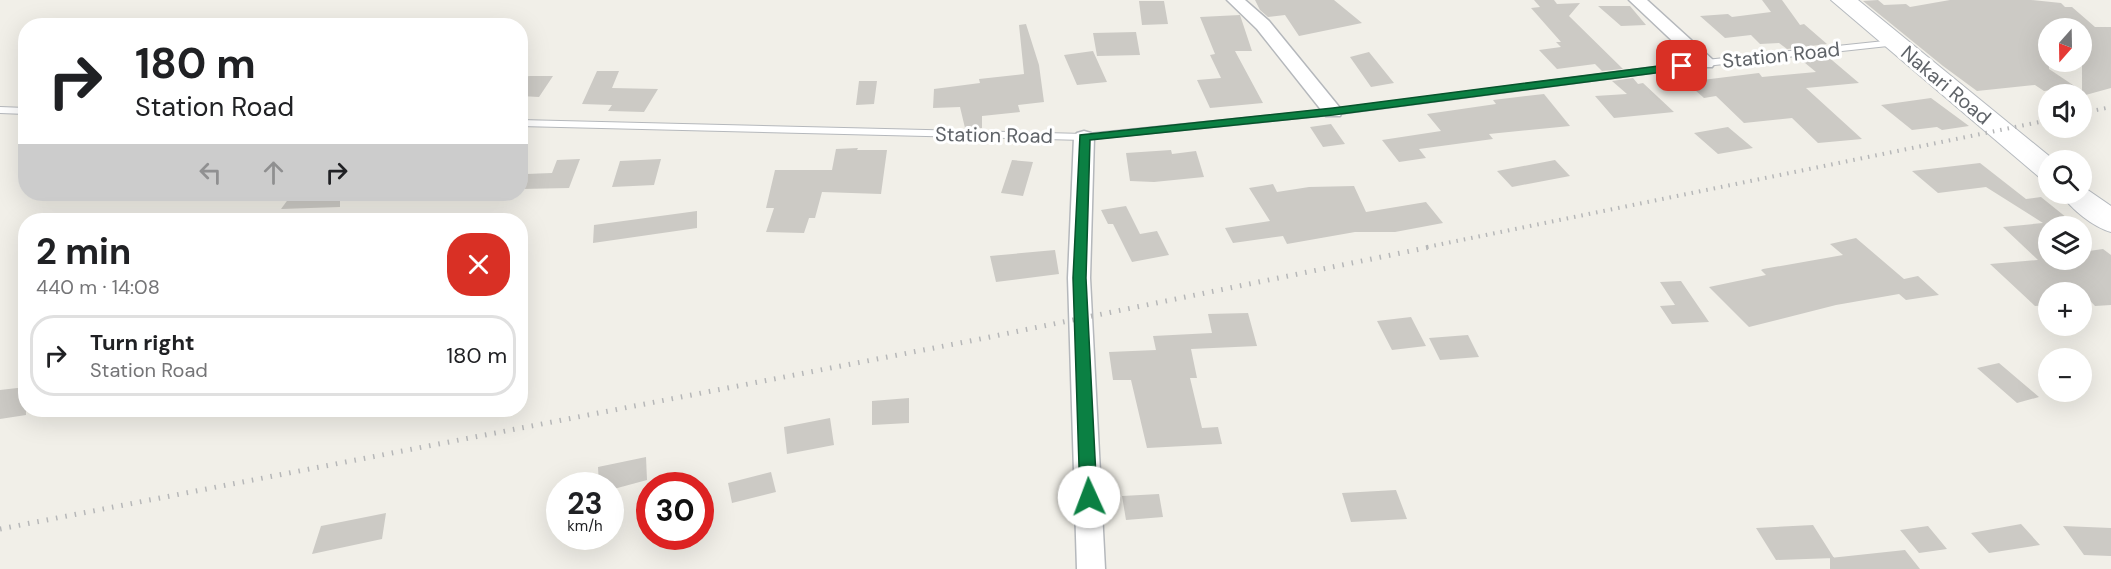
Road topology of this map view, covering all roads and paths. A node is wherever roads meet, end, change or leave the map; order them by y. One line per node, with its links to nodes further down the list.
1 (1235, 0): 8 (street)
2 (1637, 0): 5 (street)
3 (1843, 0): 4 (street, Nakari Road)
4 (1894, 43): 5 (lane, Station Road); 11 (street, Nakari Road)
5 (1706, 63): 8 (lane, Station Road)
6 (0, 110): 7 (lane)
7 (18, 111)
8 (1333, 112): 10 (lane, Station Road)
9 (528, 123): 10 (lane, Station Road)
10 (1084, 137): 14 (street)
11 (2038, 162)
12 (2088, 204): 13 (street)
13 (2111, 222)
14 (1091, 569)

